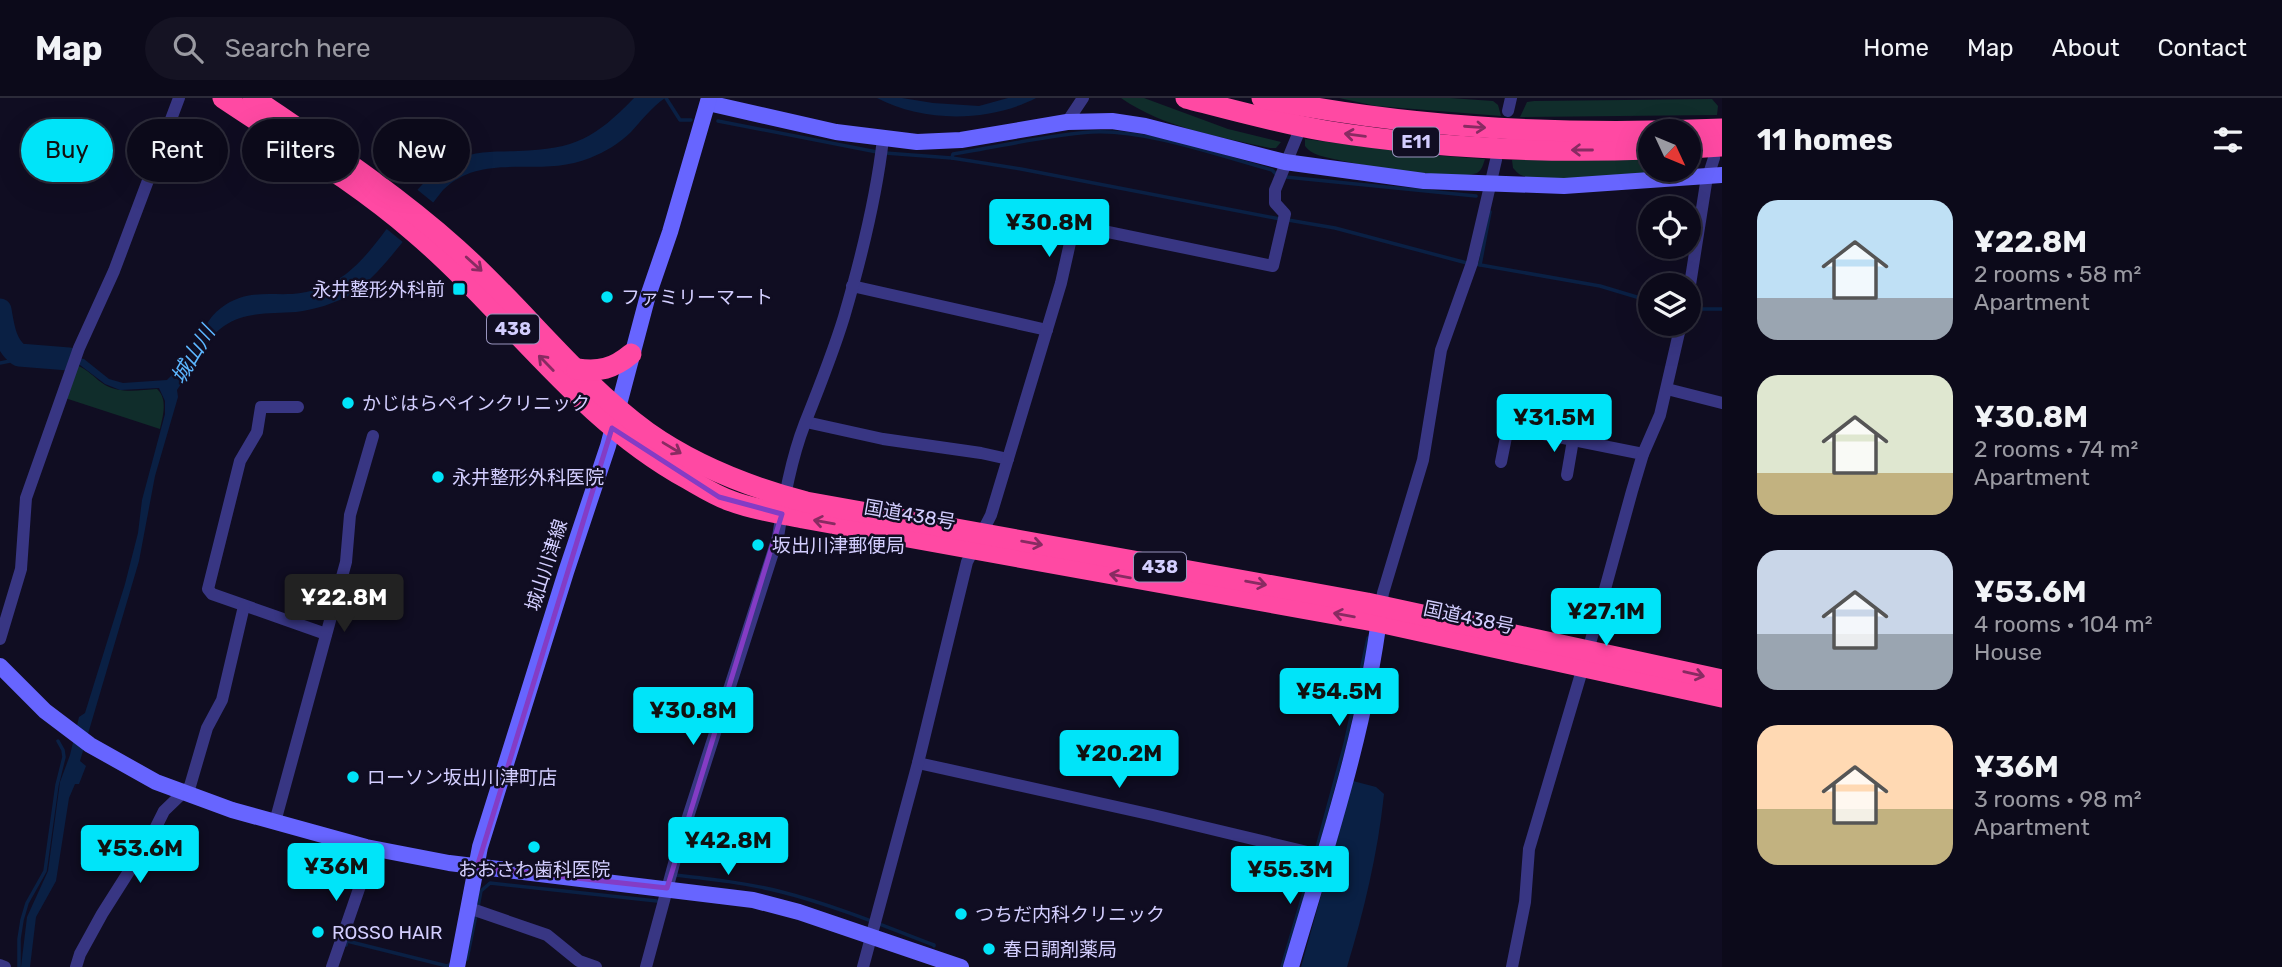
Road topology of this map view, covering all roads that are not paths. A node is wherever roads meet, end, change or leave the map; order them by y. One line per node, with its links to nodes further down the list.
1 (179, 98): 41 (street)
2 (223, 98): 7 (highway, 国道438号 / 438)
3 (1083, 98): 8 (street)
4 (1186, 98): 12 (highway, E11, one-way to 4)
5 (1262, 98): 9 (highway, E11, one-way to 9)
6 (708, 101): 11 (street); 23 (street, 城山川津線)
7 (249, 103): 18 (highway, 国道438号 / 438)
8 (1067, 122): 11 (street); 15 (street)
9 (1722, 129)
10 (1298, 134): 15 (street)
11 (882, 149): 20 (street)
12 (1638, 149)
13 (1701, 154): 16 (highway)
14 (1496, 160): 17 (street)
15 (1285, 162): 17 (street); 21 (street)
16 (1717, 163): 17 (street); 19 (street)
17 (1490, 184): 39 (street)
18 (418, 225): 24 (highway, 国道438号 / 438, one-way to 24); 28 (highway, 国道438号 / 438, one-way to 18)
19 (1693, 273)
20 (852, 286): 21 (street); 29 (street)
21 (1047, 330): 33 (street)
22 (1678, 336): 25 (street)
23 (631, 354): 24 (highway); 28 (street, 城山川津線)
24 (577, 369): 28 (highway, 国道438号 / 438)
25 (1667, 388): 26 (street); 32 (street)
26 (1722, 403)
27 (298, 407): 38 (street)
28 (615, 417): 36 (highway, 国道438号 / 438); 51 (street, 城山川津線)
29 (806, 422): 33 (street); 36 (street)
30 (373, 436): 40 (street)
31 (1573, 440): 32 (street); 34 (street); 35 (street)
32 (1643, 454): 42 (street)
33 (1008, 459): 37 (street)
34 (1501, 462)
35 (1567, 475)
36 (783, 505): 37 (highway, 国道438号 / 438); 52 (street)
37 (978, 542): 39 (highway, 国道438号 / 438); 46 (street)
38 (244, 606): 40 (street); 47 (street)
39 (1380, 614): 42 (highway, 国道438号 / 438); 50 (street)
40 (326, 634): 48 (street)
41 (0, 639)
42 (1585, 658): 44 (highway, 国道438号 / 438, one-way to 44); 45 (highway, 国道438号 / 438); 63 (street)
43 (1, 670): 47 (street)
44 (1722, 680)
45 (1722, 698)
46 (918, 763): 50 (street); 54 (street)
47 (181, 793): 48 (street); 55 (street)
48 (275, 822): 49 (street)
49 (366, 847): 51 (street); 56 (street)
50 (1319, 855): 62 (street)
51 (477, 867): 52 (street); 53 (street, 城山川津線)
52 (667, 888): 54 (street); 59 (street)
53 (474, 909): 57 (street, 城山川津線); 58 (street)
54 (874, 928): 60 (street); 61 (street)
55 (76, 967)
56 (332, 967)
57 (457, 967)
58 (596, 967)
59 (646, 967)
60 (863, 967)
61 (961, 967)
62 (1291, 967)
63 (1512, 967)

